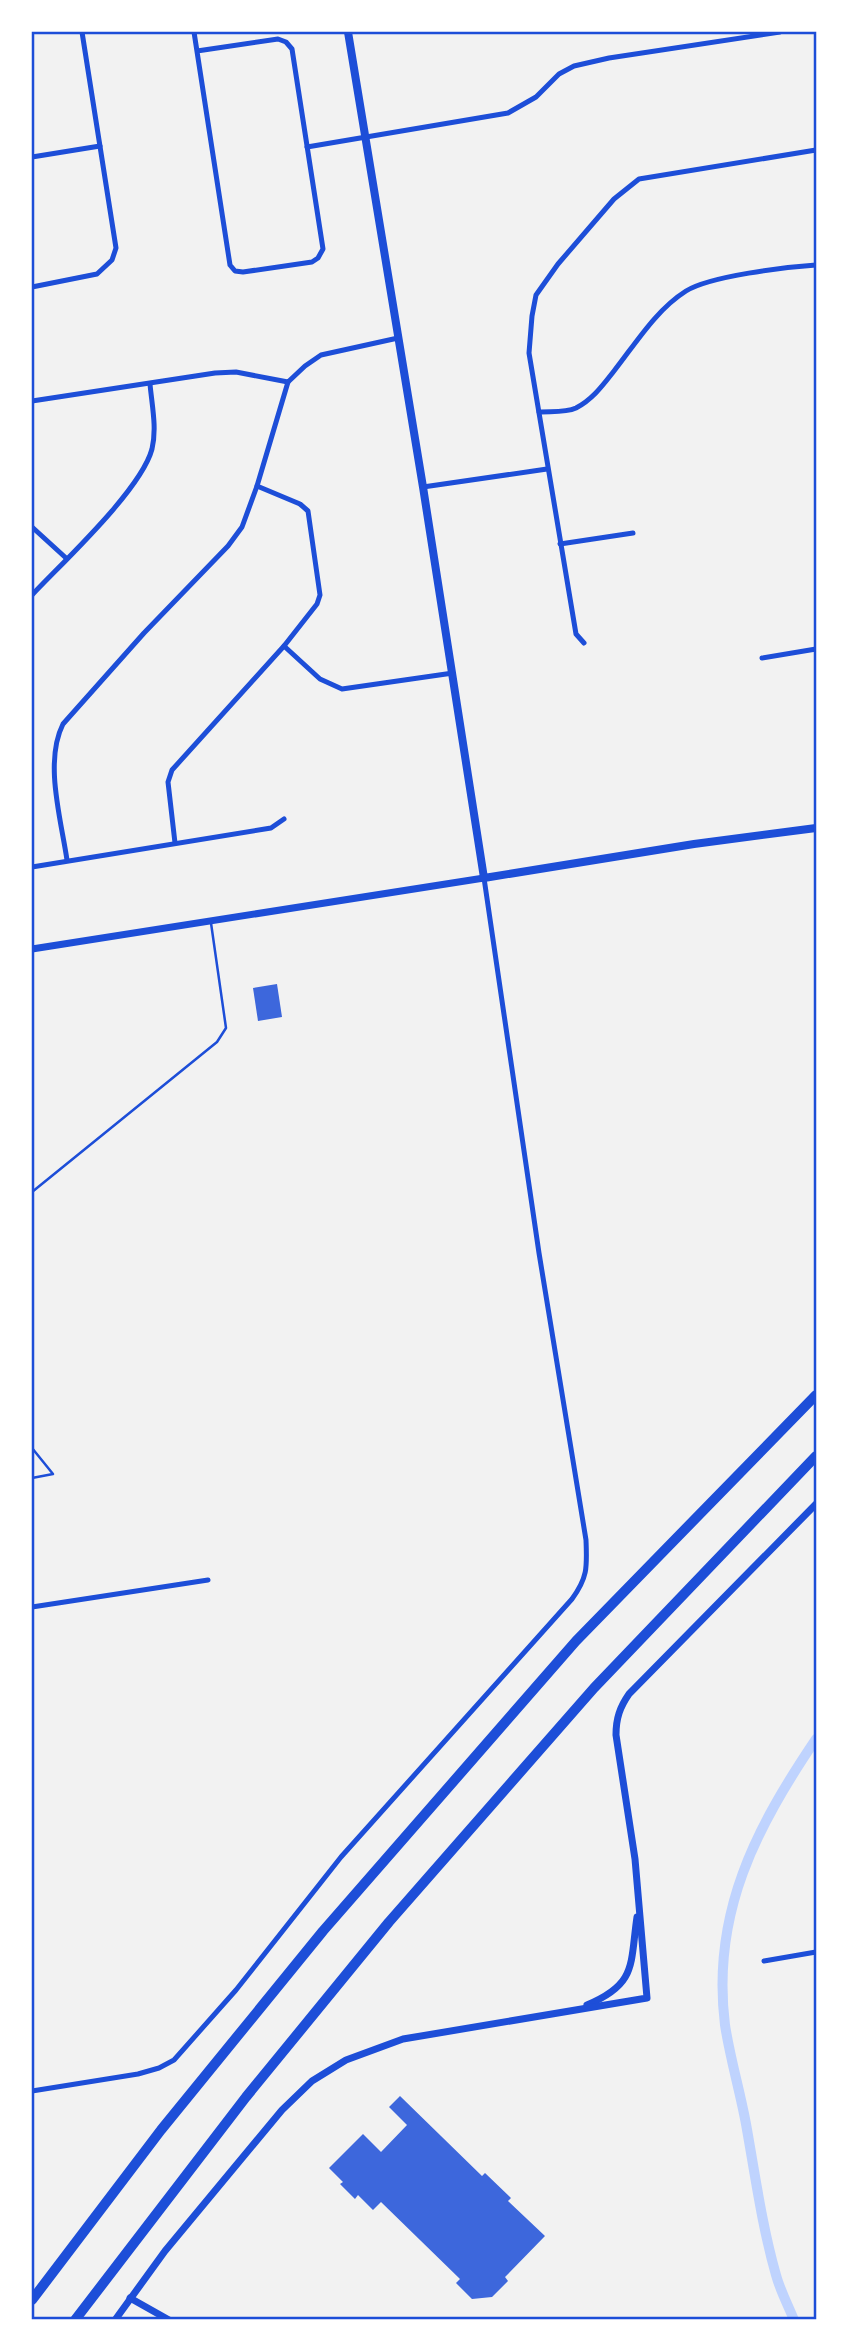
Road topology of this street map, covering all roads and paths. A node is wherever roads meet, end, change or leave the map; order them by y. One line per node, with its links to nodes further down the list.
1 (82, 32): 7 (street)
2 (194, 32): 5 (street)
3 (348, 32): 6 (main road)
4 (780, 32): 6 (street)
5 (197, 51): 8 (street); 8 (street)
6 (365, 137): 8 (street); 13 (main road)
7 (100, 146): 10 (street); 12 (street)
8 (307, 147)
9 (817, 150): 17 (street)
10 (32, 157)
11 (816, 265): 17 (street)
12 (32, 286)
13 (398, 338): 14 (street); 20 (main road)
14 (288, 382): 15 (street); 19 (street)
15 (150, 384): 16 (street); 24 (street)
16 (32, 401)
17 (539, 412): 18 (street)
18 (547, 469): 20 (street); 23 (street)
19 (257, 486): 27 (street); 34 (street)
20 (424, 487): 30 (main road)
21 (32, 527): 24 (street)
22 (634, 533): 23 (street)
23 (560, 544): 26 (street)
24 (66, 558): 25 (street)
25 (32, 595)
26 (584, 643)
27 (284, 646): 30 (street); 33 (street)
28 (817, 649): 29 (street)
29 (762, 658)
30 (453, 673): 36 (main road)
31 (284, 819): 33 (street)
32 (817, 828): 36 (main road)
33 (175, 843): 34 (street)
34 (67, 860): 35 (street)
35 (32, 867)
36 (484, 878): 37 (street); 51 (street)
37 (210, 921): 38 (street); 39 (lane)
38 (32, 948)
39 (32, 1192)
40 (817, 1395): 53 (highway)
41 (32, 1448): 43 (lane)
42 (817, 1456): 54 (highway)
43 (32, 1478)
44 (817, 1504): 47 (street)
45 (208, 1580): 46 (street)
46 (32, 1607)
47 (639, 1902): 50 (street); 50 (street)
48 (817, 1952): 49 (street)
49 (764, 1961)
50 (572, 2011): 52 (street)
51 (32, 2091)
52 (130, 2298): 55 (street); 56 (street)
53 (32, 2300)
54 (75, 2319)
55 (115, 2319)
56 (169, 2319)

